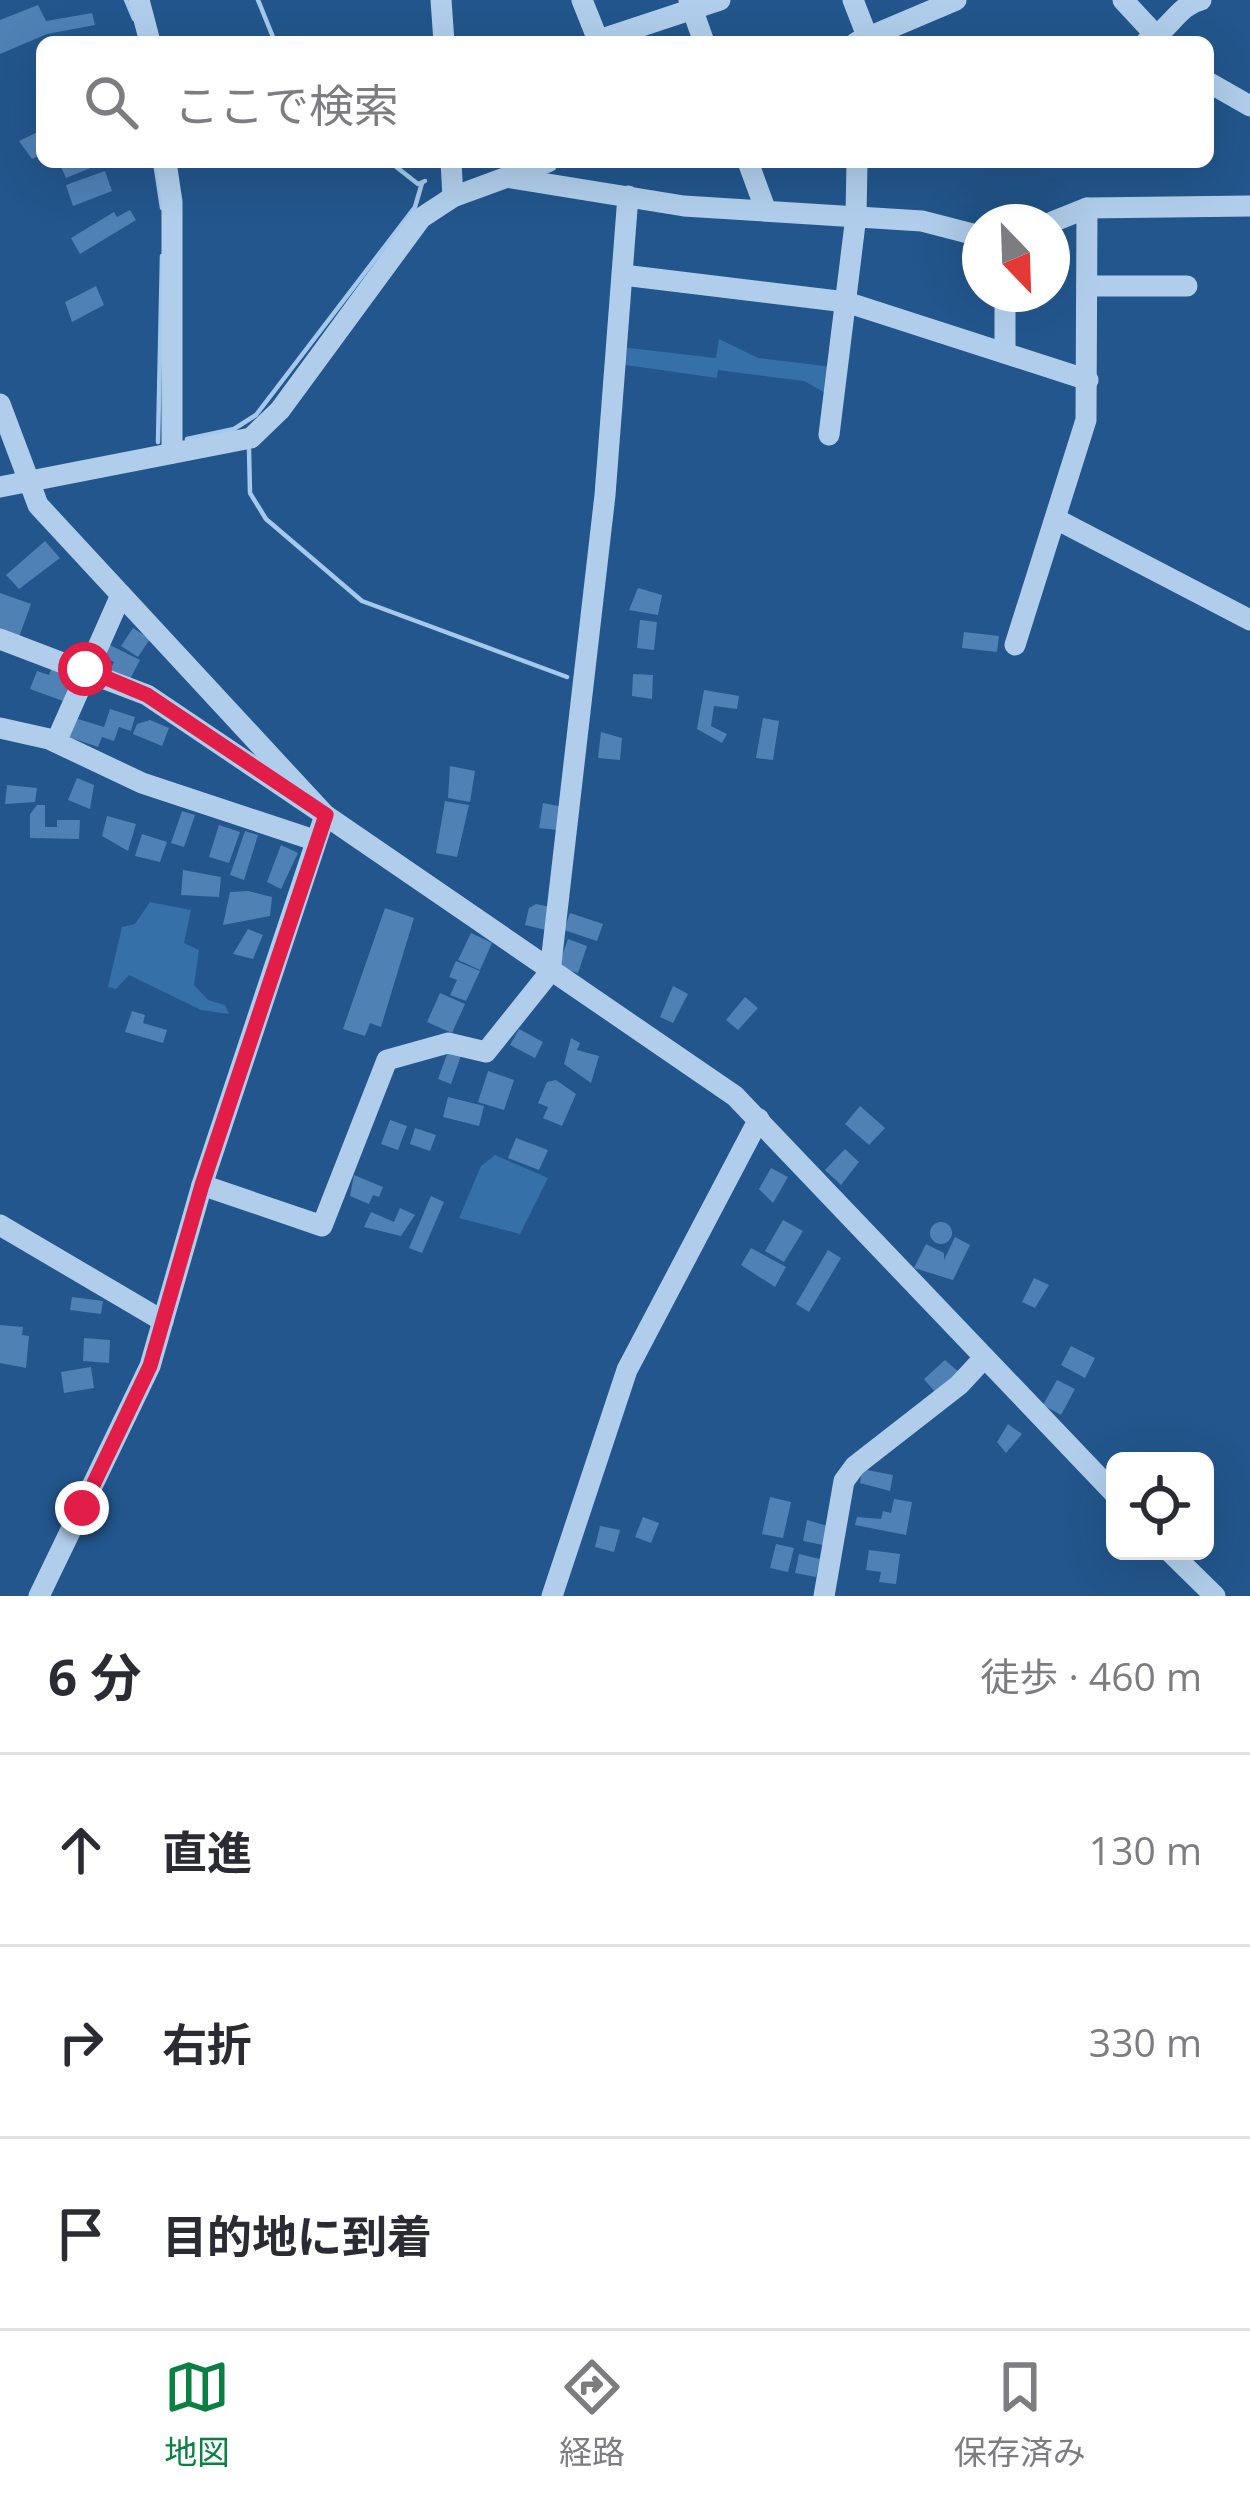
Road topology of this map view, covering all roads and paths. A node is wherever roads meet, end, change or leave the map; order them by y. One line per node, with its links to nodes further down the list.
1 (139, 0): 10 (street)
2 (441, 0): 11 (street)
3 (582, 0): 12 (street)
4 (720, 0): 9 (street)
5 (853, 0): 15 (street)
6 (956, 0): 16 (street)
7 (1123, 0): 17 (street)
8 (1201, 0): 18 (street)
9 (690, 3): 13 (street); 14 (street)
10 (148, 36)
11 (444, 36)
12 (594, 36)
13 (608, 36)
14 (702, 36)
15 (861, 36)
16 (869, 36)
17 (1152, 36)
18 (1159, 36)
19 (1214, 85): 20 (street)
20 (1250, 106)
21 (167, 168): 44 (street)
22 (451, 168): 28 (street)
23 (532, 168): 26 (street)
24 (750, 168): 31 (street)
25 (857, 168): 33 (street)
26 (507, 177): 27 (street); 28 (street)
27 (628, 196): 31 (street); 35 (street)
28 (453, 197): 44 (street)
29 (1250, 206): 30 (street)
30 (1087, 208): 32 (street); 36 (street)
31 (766, 211): 33 (street)
32 (1070, 215)
33 (856, 216): 34 (street); 38 (street)
34 (962, 231)
35 (622, 275): 38 (street); 57 (street)
36 (1087, 286): 37 (street); 41 (street)
37 (1187, 286)
38 (846, 302): 40 (street); 43 (street)
39 (1005, 312): 40 (street)
40 (1005, 353): 41 (street)
41 (1088, 380): 47 (street)
42 (0, 404): 45 (street)
43 (829, 435)
44 (172, 453): 45 (street)
45 (26, 483): 46 (street); 48 (street)
46 (0, 487)
47 (1056, 519): 49 (street); 51 (street)
48 (121, 595): 52 (street); 55 (street)
49 (1250, 620)
50 (0, 639): 52 (street)
51 (1016, 645)
52 (85, 669): 54 (street); 55 (street)
53 (0, 728): 54 (street)
54 (56, 742): 56 (street)
55 (326, 815): 56 (street); 57 (street)
56 (314, 841): 59 (street)
57 (550, 972): 58 (street); 59 (street)
58 (759, 1119): 62 (street); 66 (street)
59 (202, 1185): 61 (street)
60 (0, 1225): 61 (street)
61 (163, 1321): 65 (street)
62 (984, 1358): 63 (street); 67 (street)
63 (1106, 1485)
64 (1178, 1560): 68 (street)
65 (39, 1596)
66 (552, 1596)
67 (824, 1596)
68 (1215, 1596)

